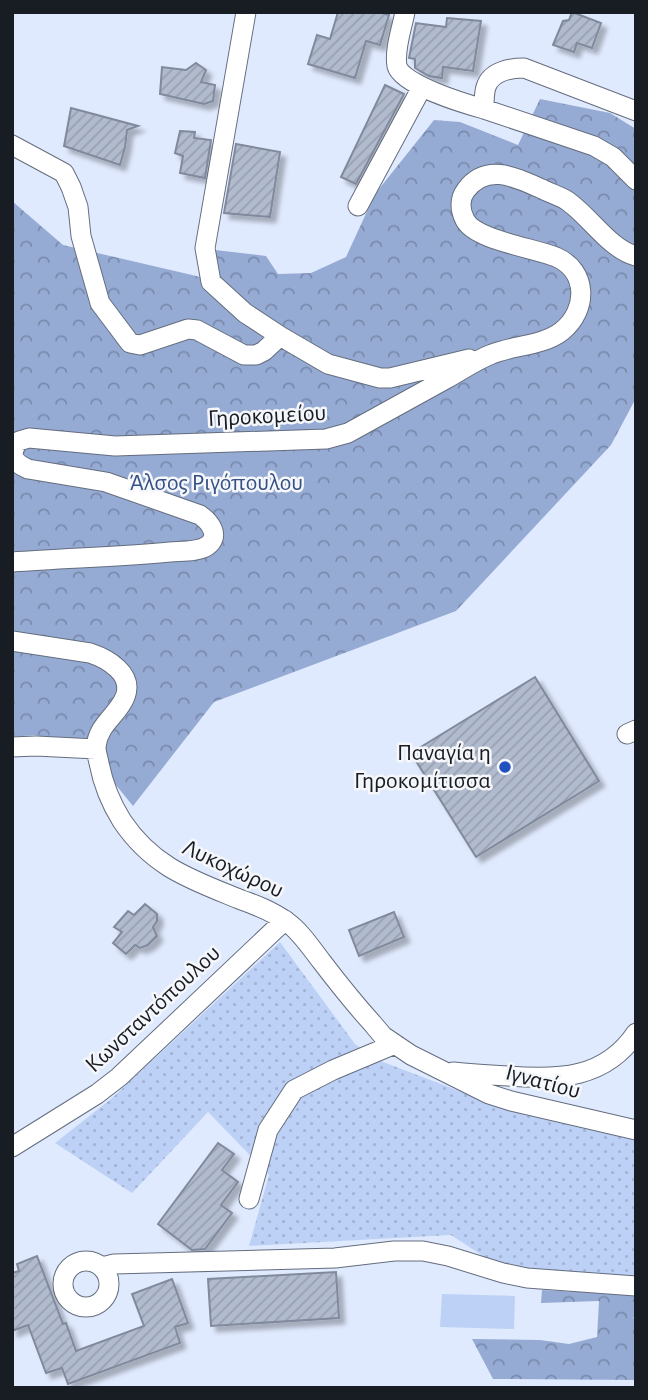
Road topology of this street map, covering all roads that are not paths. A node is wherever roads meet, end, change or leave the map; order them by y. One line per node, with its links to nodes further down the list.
1 (246, 12): 10 (street)
2 (405, 12): 3 (street)
3 (422, 87): 4 (street); 8 (street)
4 (484, 109): 5 (street); 7 (street)
5 (636, 111)
6 (12, 145): 10 (street)
7 (636, 180)
8 (359, 206)
9 (636, 256): 11 (street, Γηροκομείου)
10 (280, 336): 11 (street)
11 (492, 354): 12 (street, Γηροκομείου)
12 (12, 562)
13 (12, 641): 15 (street)
14 (12, 747): 15 (street)
15 (96, 748): 16 (street, Λυκοχώρου)
16 (285, 920): 18 (street, Λυκοχώρου); 21 (street, Κωνσταντόπουλου)
17 (636, 1033): 19 (street)
18 (395, 1044): 19 (street, Λυκοχώρου); 22 (street)
19 (441, 1070): 20 (street, Ιγνατίου)
20 (636, 1130)
21 (12, 1147)
22 (249, 1199)
23 (102, 1267): 24 (street)
24 (636, 1286)

